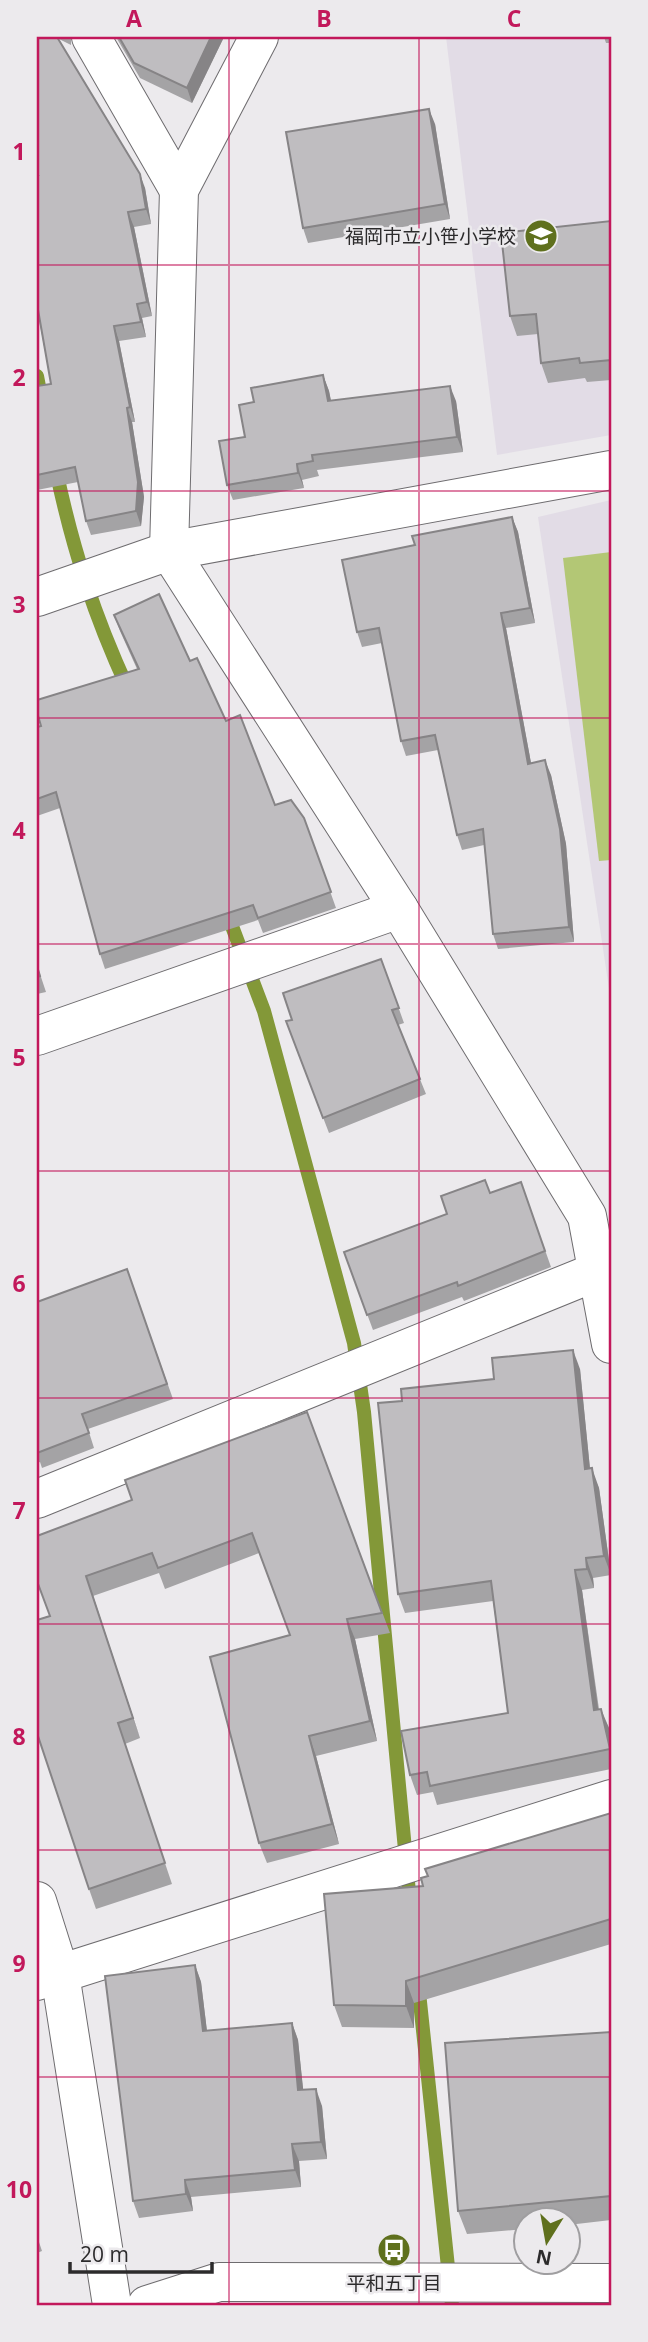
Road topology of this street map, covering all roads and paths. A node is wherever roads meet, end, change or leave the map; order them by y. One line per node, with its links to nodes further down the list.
1 (91, 37): 3 (street)
2 (259, 37): 3 (street)
3 (179, 190): 5 (street)
4 (611, 470): 5 (street)
5 (169, 551): 6 (street); 7 (street)
6 (37, 597)
7 (399, 909): 8 (street); 9 (street)
8 (37, 1036)
9 (598, 1271): 10 (street); 11 (street)
10 (611, 1344)
11 (37, 1499)
12 (611, 1798): 14 (street)
13 (37, 1901): 14 (street)
14 (49, 1977): 16 (street)
15 (611, 2283): 17 (street)
16 (112, 2305)
17 (147, 2305)

